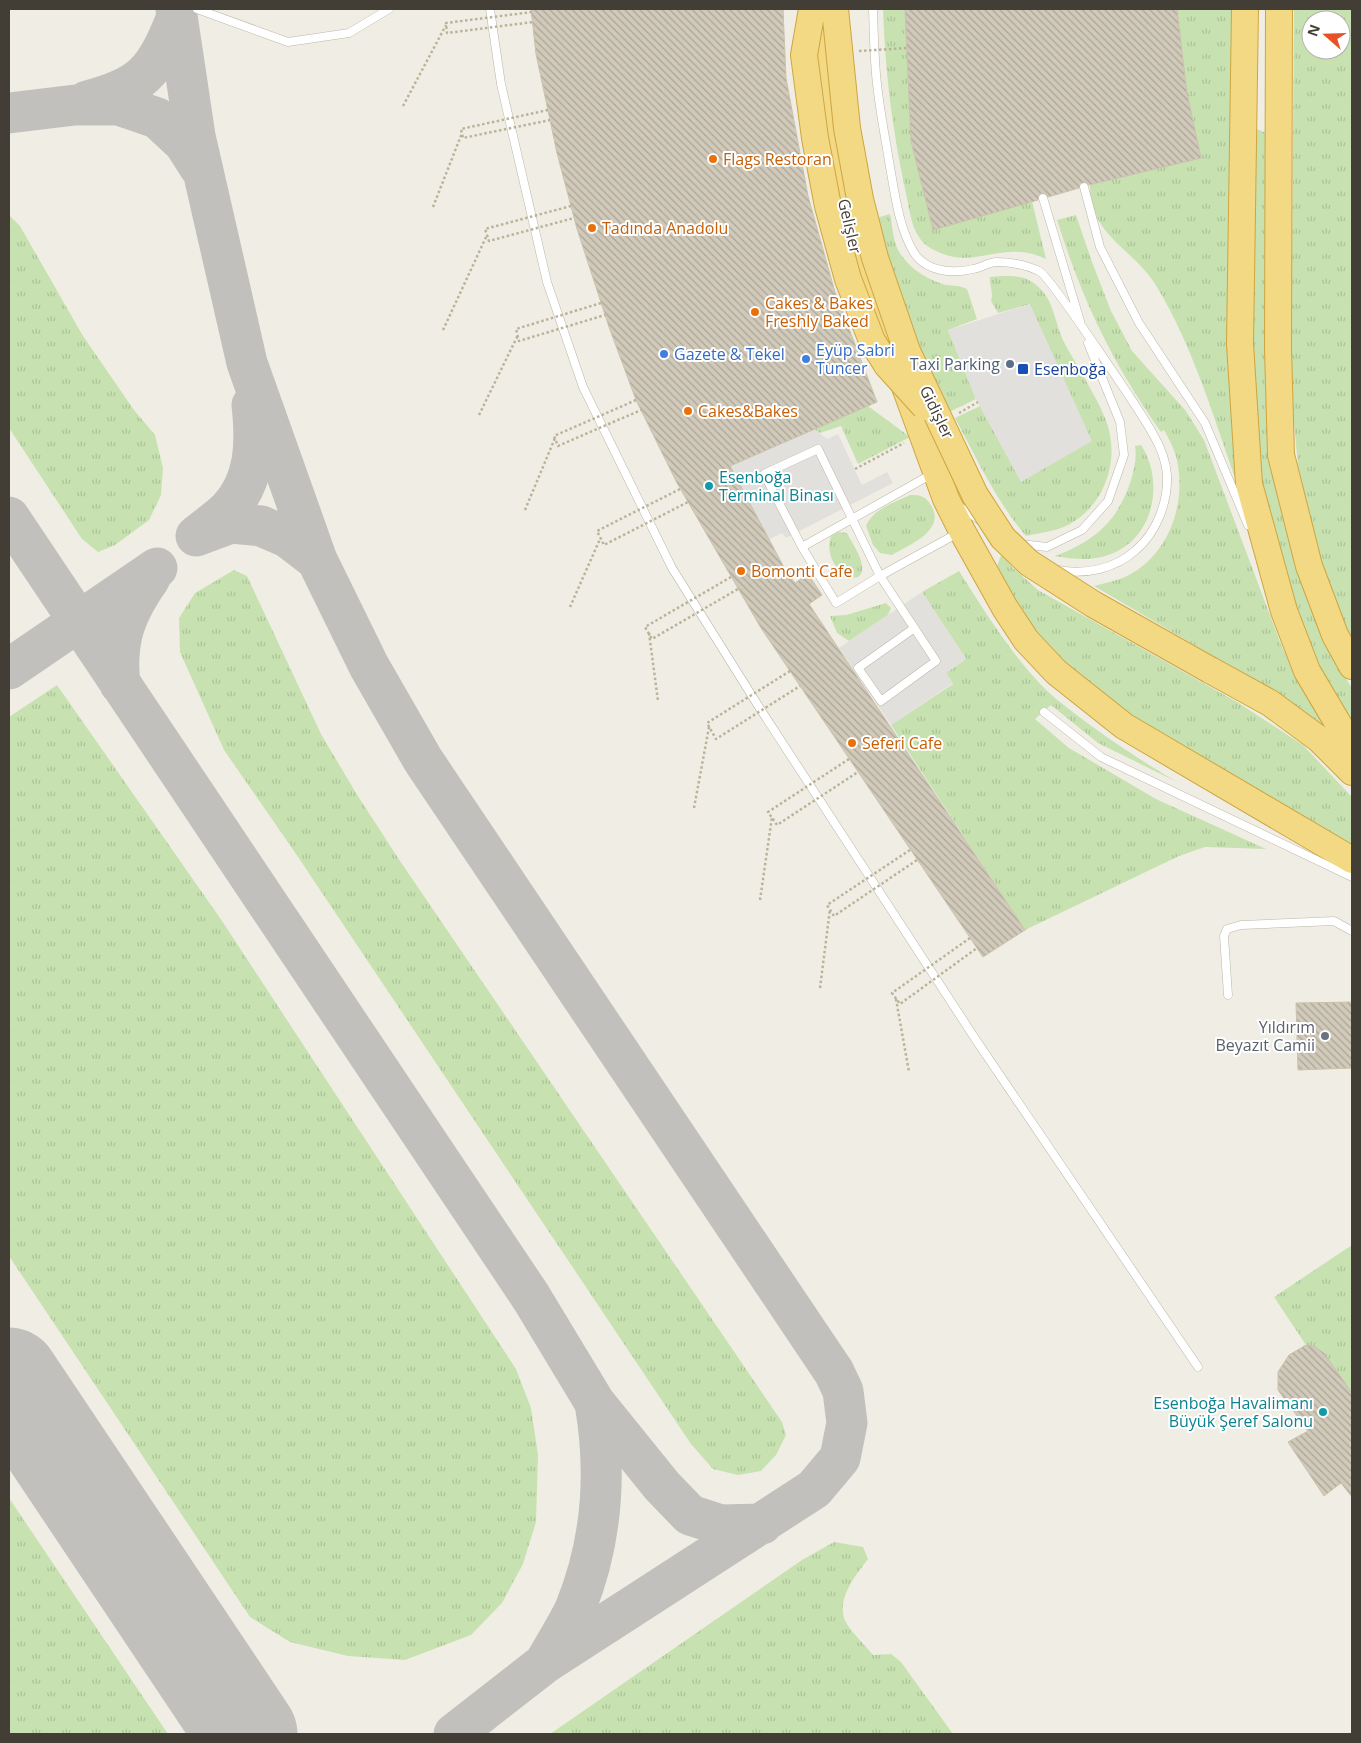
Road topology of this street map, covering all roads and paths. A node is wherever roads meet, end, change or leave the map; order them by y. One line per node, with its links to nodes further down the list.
1 (197, 9): 2 (lane)
2 (389, 9)
3 (490, 9): 79 (lane)
4 (812, 9): 34 (highway, bridge)
5 (820, 9): 35 (highway, Gelişler)
6 (835, 9): 34 (highway, Gidişler, bridge)
7 (873, 9): 27 (lane)
8 (1245, 9): 51 (highway)
9 (1272, 9): 17 (lane)
10 (1278, 9): 17 (highway)
11 (532, 12): 13 (path, bridge)
12 (532, 22): 13 (path, bridge)
13 (446, 25): 14 (path)
14 (403, 106)
15 (548, 110): 18 (path, bridge)
16 (550, 120): 18 (path, bridge)
17 (1278, 128): 54 (highway)
18 (462, 133): 22 (path)
19 (1084, 187): 41 (lane)
20 (1042, 198): 27 (lane)
21 (571, 206): 24 (path, bridge)
22 (433, 207)
23 (574, 218): 24 (path, bridge)
24 (487, 236): 28 (path)
25 (601, 303): 29 (path, bridge)
26 (605, 314): 29 (path, bridge)
27 (1082, 328): 37 (lane); 46 (lane)
28 (443, 330)
29 (518, 336): 32 (path)
30 (636, 400): 33 (path, bridge)
31 (641, 410): 33 (path, bridge)
32 (479, 415)
33 (555, 438): 39 (path)
34 (955, 451): 46 (highway, Gidişler, bridge)
35 (936, 472): 37 (highway, Gelişler); 40 (lane)
36 (680, 489): 43 (path, bridge)
37 (946, 499): 42 (highway, Gelişler)
38 (688, 502): 43 (path, bridge)
39 (524, 510)
40 (850, 518): 44 (lane); 44 (lane); 47 (lane)
41 (1250, 530)
42 (962, 531): 47 (lane); 68 (highway, Gelişler)
43 (600, 539): 50 (path)
44 (802, 546): 47 (lane)
45 (1258, 548): 51 (lane)
46 (1029, 563): 63 (highway, Gidişler, bridge)
47 (880, 576): 52 (lane)
48 (731, 577): 53 (path, bridge)
49 (738, 588): 53 (path, bridge)
50 (570, 607)
51 (1284, 611): 60 (highway)
52 (913, 629): 52 (lane)
53 (649, 633): 57 (path)
54 (1352, 666)
55 (790, 671): 59 (path, bridge)
56 (800, 686): 59 (path, bridge)
57 (658, 702)
58 (1044, 712): 69 (lane)
59 (709, 727): 64 (path)
60 (1352, 747)
61 (849, 759): 65 (path, bridge)
62 (858, 772): 65 (path, bridge)
63 (1352, 772)
64 (694, 808)
65 (772, 817): 70 (path)
66 (910, 850): 71 (path, bridge)
67 (917, 860): 71 (path, bridge)
68 (1352, 860)
69 (1352, 877)
70 (760, 900)
71 (830, 909): 75 (path)
72 (1352, 932): 76 (lane)
73 (970, 938): 77 (path, bridge)
74 (977, 948): 77 (path, bridge)
75 (820, 988)
76 (1228, 995)
77 (896, 998): 78 (path)
78 (909, 1072)
79 (1198, 1367)

